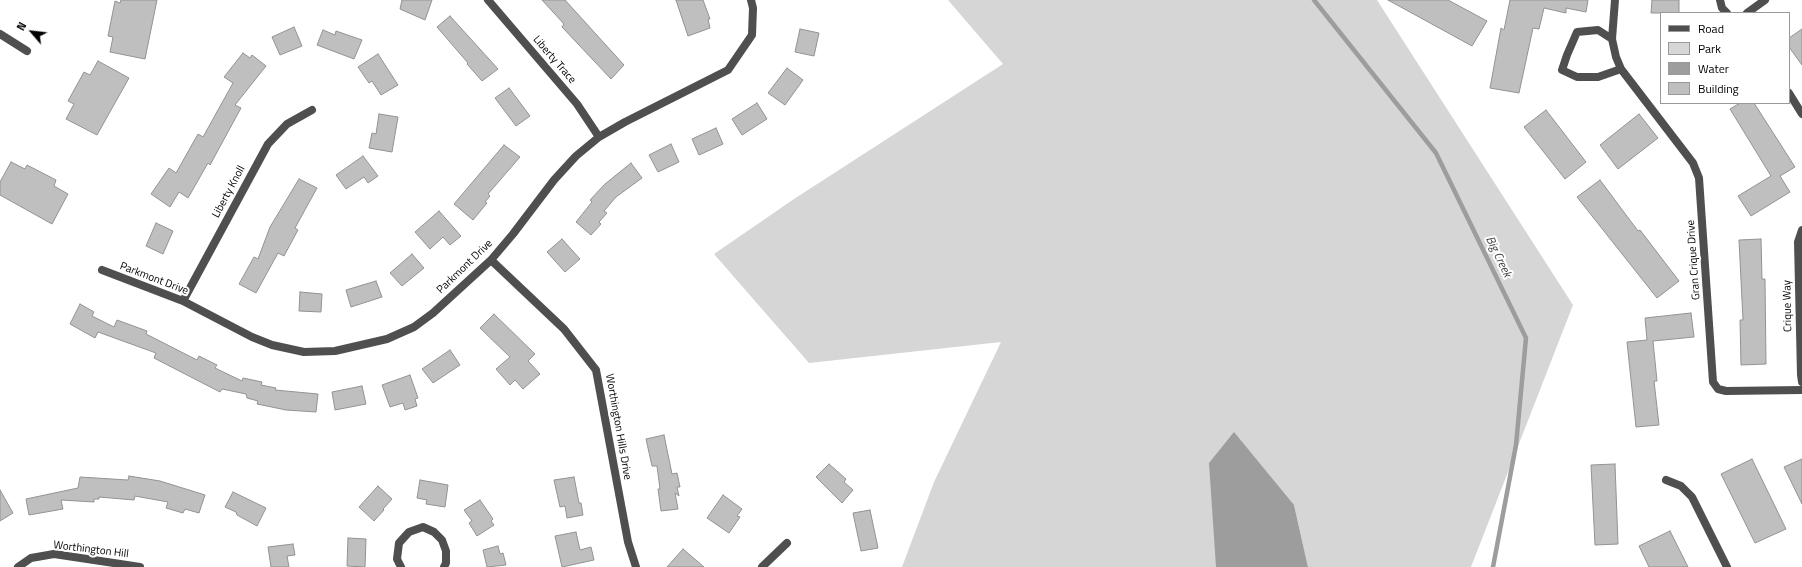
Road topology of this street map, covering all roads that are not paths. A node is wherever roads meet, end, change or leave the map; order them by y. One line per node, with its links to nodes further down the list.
1 (488, 0): 15 (street, Liberty Trace)
2 (751, 0): 15 (street, Parkmont Drive)
3 (1615, 0): 9 (street, Gran Crique Drive)
4 (1720, 0): 6 (street)
5 (1765, 0): 7 (street)
6 (1726, 12)
7 (1748, 12)
8 (0, 34): 10 (street)
9 (1612, 39): 11 (street, Gran Crique Drive); 11 (street)
10 (28, 51)
11 (1621, 69): 21 (street, Gran Crique Drive)
12 (1790, 95): 14 (street)
13 (312, 110): 19 (street, Liberty Knoll)
14 (1802, 114)
15 (599, 137): 17 (street, Parkmont Drive)
16 (1802, 230): 20 (street, Crique Way)
17 (491, 260): 19 (street, Parkmont Drive); 28 (street, Worthington Hills Drive)
18 (102, 270): 19 (street, Parkmont Drive)
19 (183, 301)
20 (1802, 382)
21 (1802, 390)
22 (1666, 480): 30 (street)
23 (786, 543): 29 (street)
24 (18, 567): 25 (street, Worthington Hill)
25 (140, 567)
26 (401, 567): 27 (street)
27 (444, 567)
28 (636, 567)
29 (762, 567)
30 (1726, 567)

